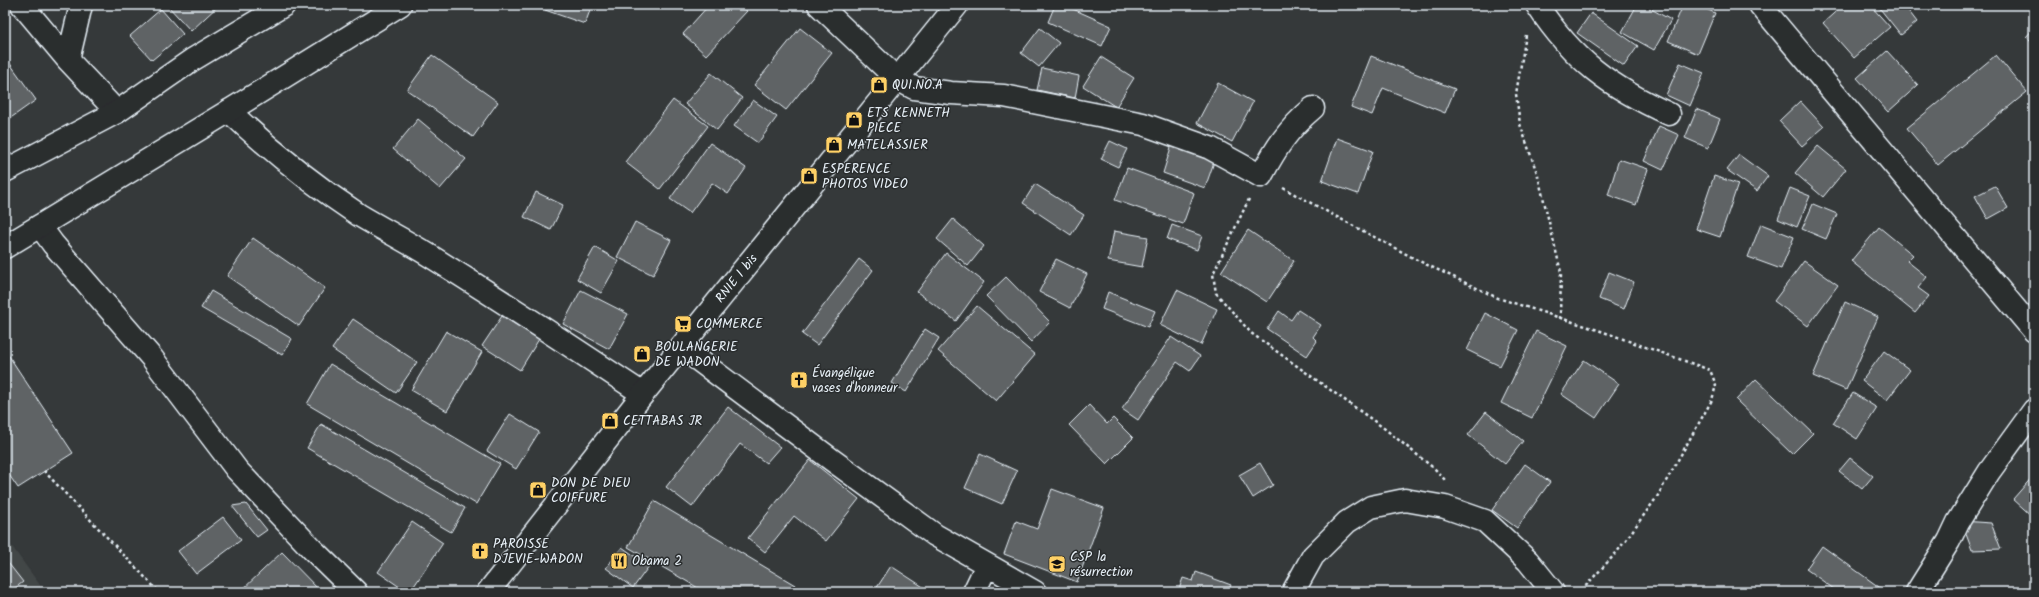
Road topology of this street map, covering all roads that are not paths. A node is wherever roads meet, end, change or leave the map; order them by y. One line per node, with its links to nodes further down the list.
1 (22, 5): 9 (street)
2 (81, 5): 9 (street)
3 (284, 5): 12 (street)
4 (400, 5): 13 (street)
5 (819, 5): 10 (street)
6 (957, 5): 10 (street, RNIE 1 bis)
7 (1537, 5): 14 (street)
8 (1760, 5): 18 (street)
9 (68, 60): 12 (street)
10 (898, 79): 11 (street); 19 (street, RNIE 1 bis)
11 (1313, 108)
12 (117, 112): 15 (street)
13 (229, 112): 16 (street); 20 (street)
14 (1669, 114)
15 (5, 171)
16 (40, 226): 17 (street); 23 (street)
17 (5, 247)
18 (2034, 331)
19 (681, 347): 20 (street, RNIE 1 bis); 22 (street)
20 (642, 394): 24 (street, RNIE 1 bis)
21 (2034, 410): 29 (street)
22 (987, 564): 25 (street); 26 (street)
23 (356, 592)
24 (488, 592)
25 (974, 592)
26 (1035, 592)
27 (1293, 592): 28 (street)
28 (1553, 592)
29 (1917, 592)

